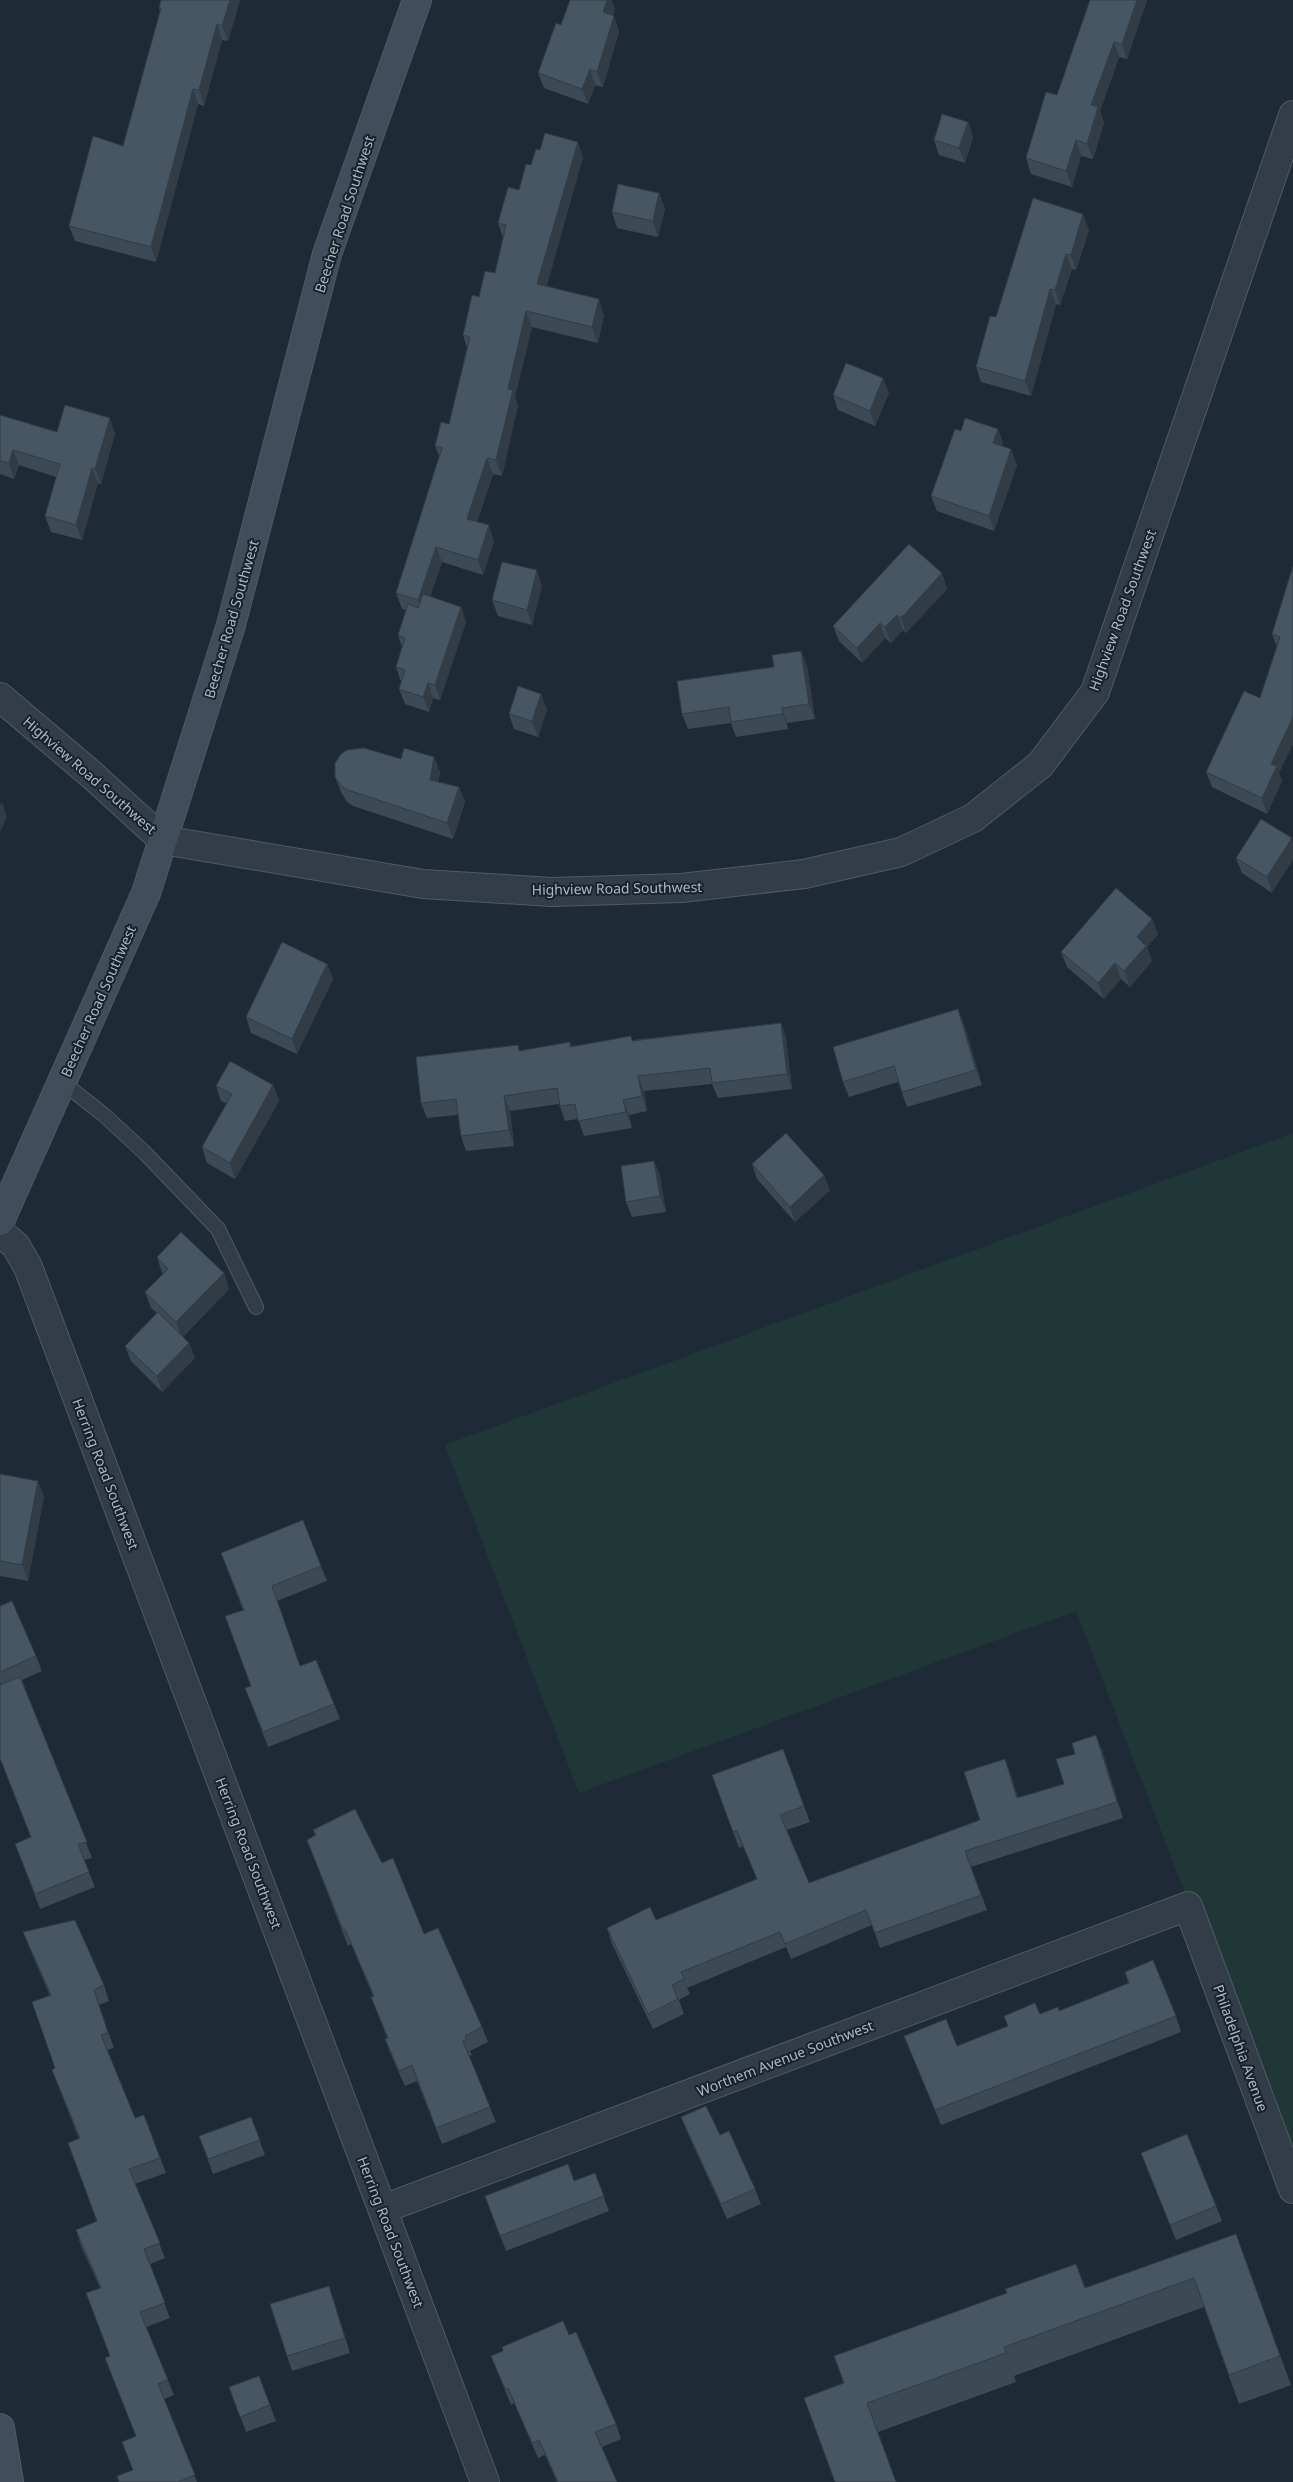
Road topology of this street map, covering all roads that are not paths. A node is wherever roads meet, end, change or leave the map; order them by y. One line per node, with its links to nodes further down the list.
1 (417, 0): 4 (street, Beecher Road Southwest)
2 (1293, 115): 4 (street, Highview Road Southwest)
3 (0, 697): 4 (street, Highview Road Southwest)
4 (163, 840): 5 (street, Beecher Road Southwest)
5 (62, 1082): 6 (street, Beecher Road Southwest); 8 (lane)
6 (0, 1221)
7 (0, 1232): 11 (street, Herring Road Southwest)
8 (256, 1307)
9 (1188, 1906): 10 (street, Philadelphia Avenue); 11 (street, Worthem Avenue Southwest)
10 (1293, 2189)
11 (383, 2209): 14 (street, Herring Road Southwest)
12 (0, 2428): 13 (street)
13 (8, 2482)
14 (485, 2482)

